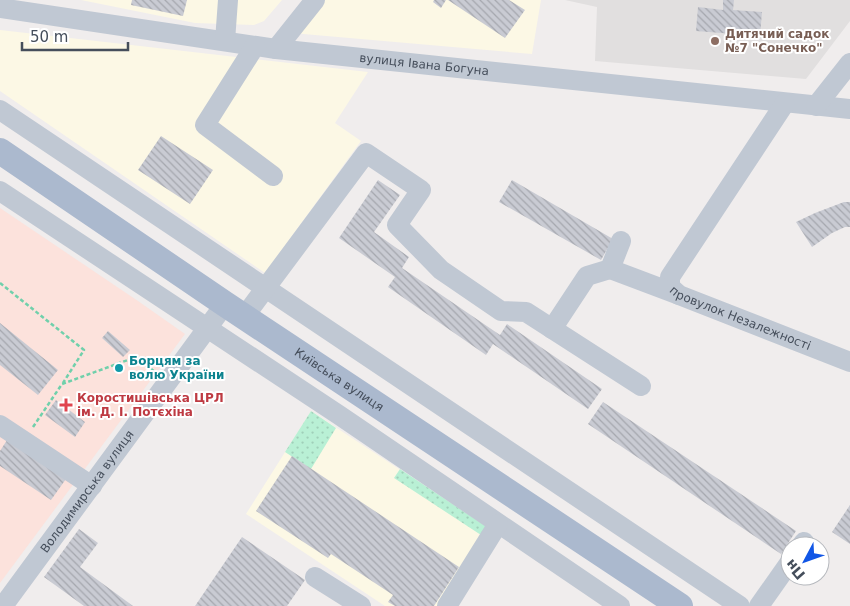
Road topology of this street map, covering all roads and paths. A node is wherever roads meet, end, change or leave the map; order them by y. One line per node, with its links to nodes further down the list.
1 (228, 0): 4 (street)
2 (315, 0): 6 (street)
3 (0, 8): 4 (street, вулиця Івана Богуна)
4 (225, 41): 5 (street, вулиця Івана Богуна)
5 (255, 46): 6 (street, вулиця Івана Богуна); 13 (street)
6 (276, 49): 8 (street, вулиця Івана Богуна)
7 (850, 63): 9 (street)
8 (785, 103): 9 (street, вулиця Івана Богуна); 19 (street, провулок Незалежності)
9 (816, 106): 10 (street, вулиця Івана Богуна)
10 (850, 109)
11 (0, 110): 18 (street)
12 (0, 151): 20 (main road, Київська вулиця)
13 (273, 176)
14 (0, 191): 21 (street)
15 (621, 241): 16 (street)
16 (610, 269): 19 (street); 22 (street)
17 (0, 283): 25 (path)
18 (266, 288): 20 (street, Володимирська вулиця); 22 (street, Володимирська вулиця); 42 (street)
19 (679, 295): 23 (street, провулок Незалежності)
20 (234, 310): 21 (street, Володимирська вулиця); 27 (main road, Київська вулиця)
21 (207, 328): 24 (street, Володимирська вулиця); 28 (street)
22 (552, 329): 26 (street)
23 (850, 362)
24 (168, 382): 25 (path); 31 (street, Володимирська вулиця)
25 (62, 384): 30 (path)
26 (641, 386)
27 (352, 388): 28 (street); 32 (main road, Київська вулиця)
28 (339, 415): 33 (street)
29 (0, 425): 30 (street)
30 (24, 442): 31 (street)
31 (92, 486): 37 (street, Володимирська вулиця)
32 (534, 509): 34 (street); 41 (main road, Київська вулиця)
33 (498, 524): 34 (street); 39 (street)
34 (516, 536): 40 (street)
35 (780, 576): 43 (street)
36 (315, 577): 38 (street)
37 (3, 606)
38 (361, 606)
39 (448, 606)
40 (620, 606)
41 (680, 606)
42 (740, 606)
43 (759, 606)

